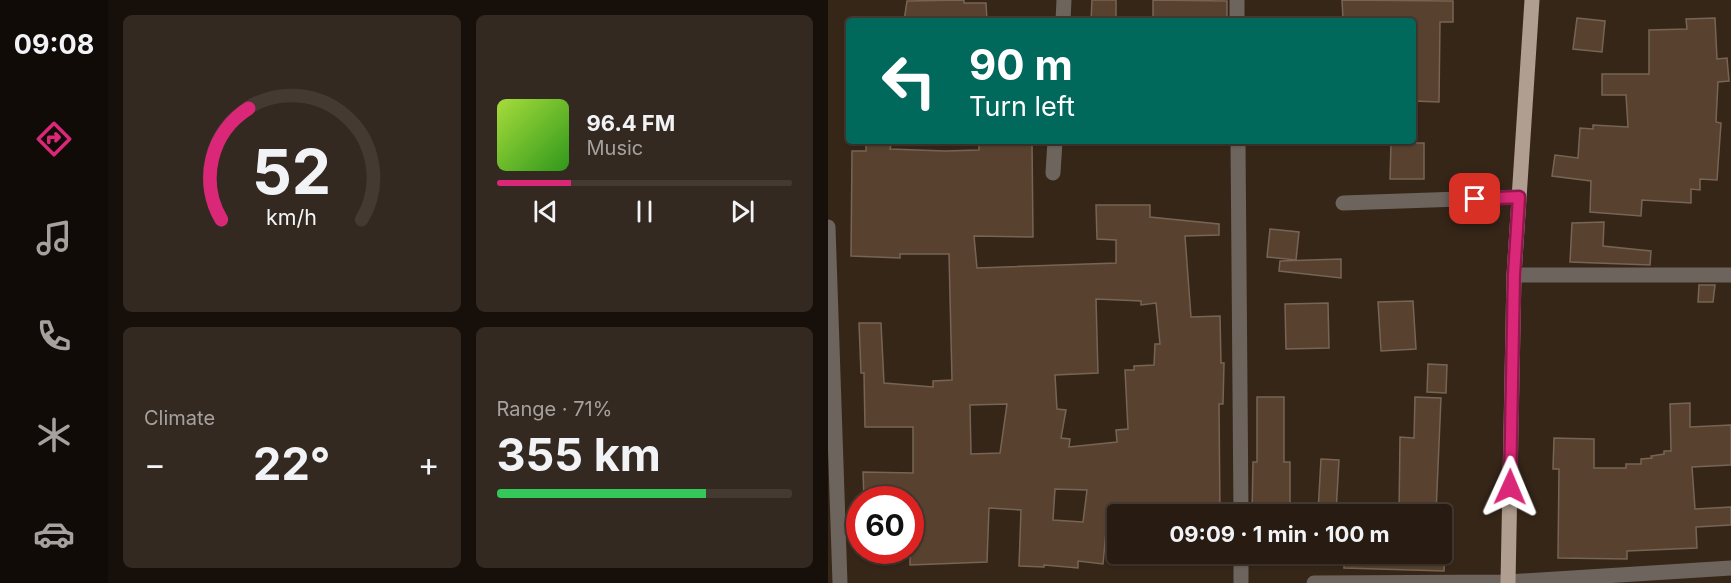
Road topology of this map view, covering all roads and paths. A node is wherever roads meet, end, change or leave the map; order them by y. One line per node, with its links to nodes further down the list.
1 (1064, 0): 4 (street)
2 (1237, 0): 5 (street)
3 (1532, 0): 9 (main road)
4 (1063, 18)
5 (1237, 18)
6 (1055, 144): 8 (street)
7 (1238, 144): 14 (street)
8 (1053, 172)
9 (1519, 197): 10 (street); 12 (main road)
10 (1343, 203)
11 (828, 227): 18 (street)
12 (1514, 275): 13 (street); 17 (main road)
13 (1731, 275)
14 (1241, 504)
15 (1241, 564): 19 (street)
16 (1731, 568): 17 (street)
17 (1508, 582): 20 (street)
18 (840, 583)
19 (1241, 583)
20 (1314, 583)

